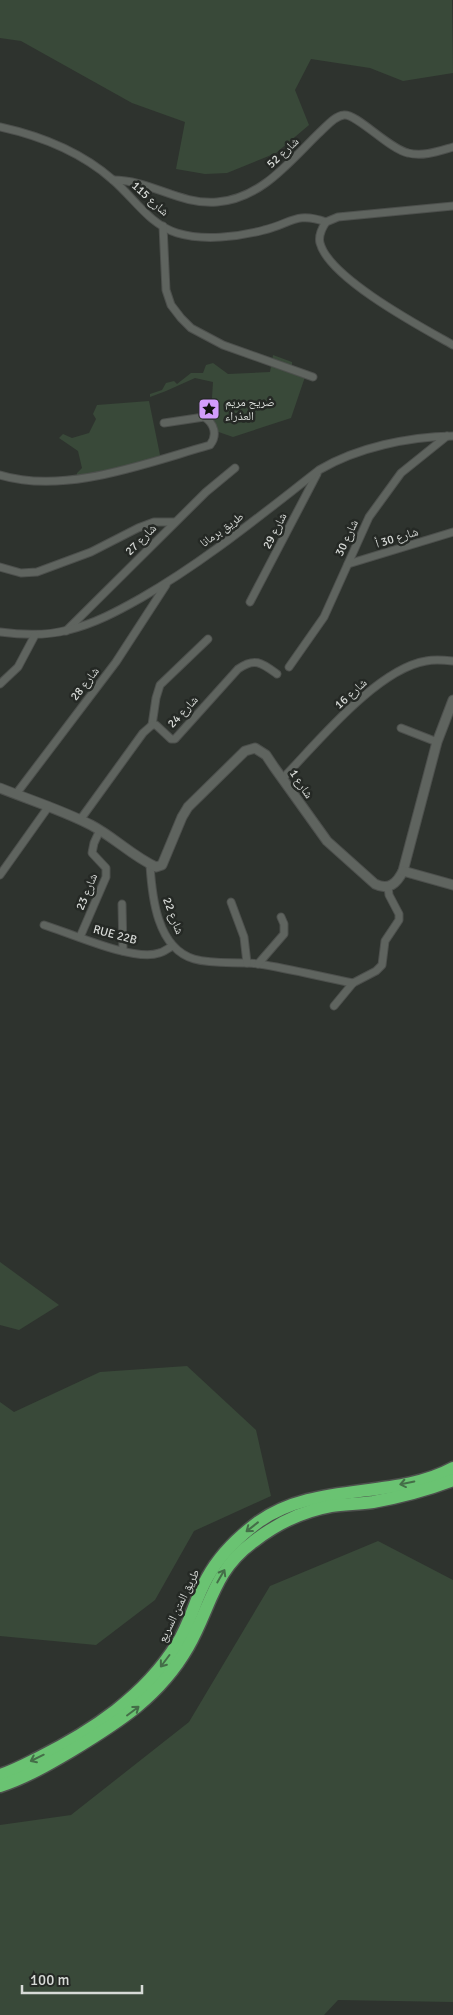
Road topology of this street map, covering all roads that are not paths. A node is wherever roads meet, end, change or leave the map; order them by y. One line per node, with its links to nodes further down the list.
1 (0, 127): 3 (street, شارع 115)
2 (453, 147): 3 (street, شارع 52)
3 (113, 180): 6 (street, شارع 115)
4 (453, 206): 5 (street)
5 (326, 222): 6 (street, شارع 115); 7 (street)
6 (163, 226): 8 (street)
7 (453, 345)
8 (313, 377)
9 (164, 423): 13 (street)
10 (450, 436): 12 (street, طريق برمانا); 16 (street, شارع 30)
11 (235, 468): 14 (street, شارع 27)
12 (319, 470): 18 (street, طريق برمانا); 19 (street, شارع 29)
13 (0, 475)
14 (174, 522): 17 (street); 20 (street, شارع 27)
15 (453, 532): 16 (street, شارع 30 أ)
16 (348, 564): 25 (street, شارع 30)
17 (0, 567)
18 (167, 584): 20 (street, طريق برمانا); 34 (street, شارع 28)
19 (250, 602)
20 (66, 631): 22 (street, طريق برمانا)
21 (0, 632): 22 (street, طريق برمانا)
22 (35, 635): 27 (street)
23 (208, 639): 29 (street)
24 (453, 661): 32 (street, شارع 16)
25 (290, 667)
26 (277, 674): 29 (street, شارع 24)
27 (0, 684)
28 (453, 700): 31 (street)
29 (152, 725): 36 (street, شارع 24)
30 (401, 728): 31 (street)
31 (437, 742): 39 (street)
32 (283, 778): 38 (street, شارع 1); 42 (street, شارع 1)
33 (0, 788): 34 (street)
34 (16, 794): 35 (street)
35 (49, 806): 36 (street); 40 (street)
36 (80, 820): 37 (street)
37 (100, 830): 38 (street); 47 (street, شارع 23)
38 (150, 865): 48 (street, شارع 22)
39 (403, 871): 41 (street); 42 (street)
40 (0, 875)
41 (453, 885)
42 (388, 887): 52 (street)
43 (231, 902): 50 (street)
44 (122, 904): 49 (street)
45 (281, 917): 51 (street)
46 (44, 924): 47 (street, RUE 22B)
47 (80, 937): 49 (street, RUE 22B)
48 (172, 946): 49 (street, RUE 22B); 50 (street, شارع 22)
49 (123, 951)
50 (247, 963): 51 (street, شارع 22)
51 (258, 964): 52 (street, شارع 22)
52 (353, 983): 53 (street)
53 (334, 1006)
54 (453, 1468): 56 (highway, طريق المتن السريع, one-way to 56)
55 (453, 1480): 57 (highway, طريق المتن السريع, one-way to 55)
56 (0, 1775)
57 (0, 1786)

